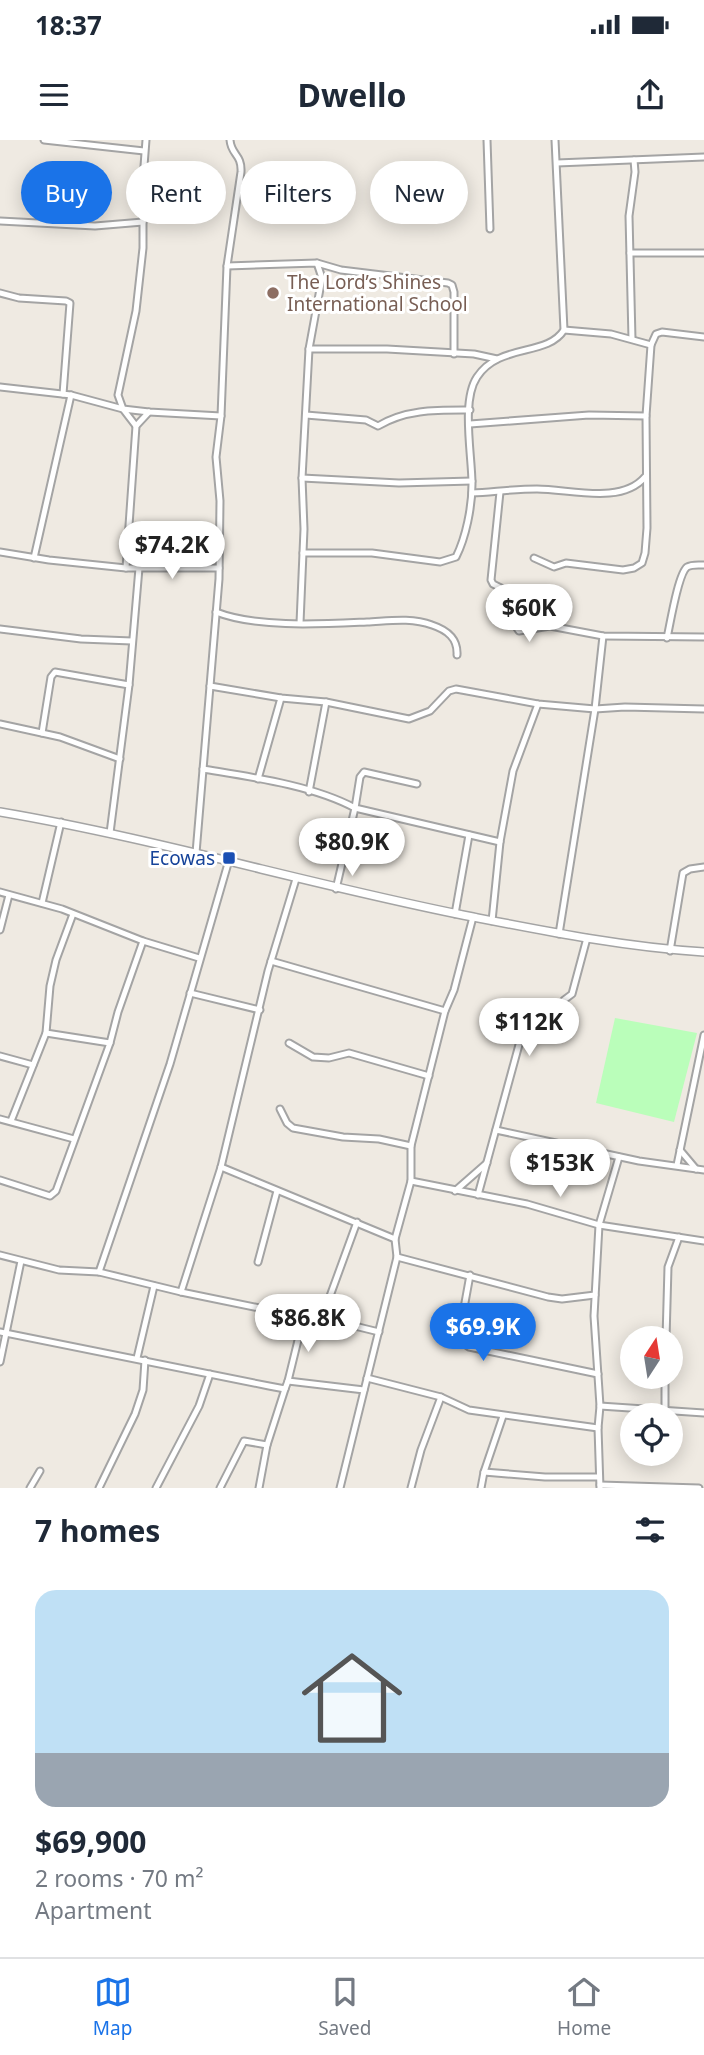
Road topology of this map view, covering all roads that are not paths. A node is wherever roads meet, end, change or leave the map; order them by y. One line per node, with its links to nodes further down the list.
1 (44, 140): 6 (street)
2 (146, 140): 6 (street)
3 (230, 140): 18 (street)
4 (487, 140): 14 (street)
5 (555, 140): 10 (street)
6 (144, 151): 9 (street)
7 (704, 157): 8 (street)
8 (634, 160): 10 (street); 15 (street)
9 (144, 161)
10 (557, 163): 20 (street)
11 (0, 221): 12 (street)
12 (126, 223)
13 (143, 224): 29 (street)
14 (490, 229)
15 (631, 253): 16 (street); 22 (street)
16 (704, 253)
17 (317, 263): 18 (street); 24 (street); 25 (street)
18 (227, 266): 35 (street)
19 (0, 293): 28 (street)
20 (564, 330): 22 (street); 26 (street)
21 (704, 337): 23 (street)
22 (632, 339): 23 (street)
23 (652, 345): 36 (street)
24 (309, 349): 25 (street); 34 (street)
25 (454, 354): 26 (street)
26 (497, 359): 32 (street)
27 (0, 387): 28 (street)
28 (67, 394): 30 (street); 48 (street)
29 (118, 395): 30 (street); 31 (street)
30 (100, 402): 31 (street)
31 (124, 409): 33 (street); 38 (street)
32 (470, 410): 34 (street); 37 (street)
33 (149, 412): 35 (street); 38 (street)
34 (306, 415): 40 (street)
35 (221, 416): 53 (street)
36 (646, 416): 37 (street); 39 (street)
37 (470, 424): 41 (street)
38 (136, 426): 51 (street)
39 (646, 476): 42 (street); 44 (street)
40 (302, 478): 41 (street); 47 (street)
41 (472, 481): 45 (street)
42 (637, 486): 43 (street); 44 (street)
43 (500, 492): 45 (street); 57 (street)
44 (646, 492): 49 (street)
45 (472, 493): 47 (street)
46 (0, 552): 48 (street)
47 (303, 553): 55 (street)
48 (34, 558): 51 (street)
49 (534, 558)
50 (704, 565): 59 (street)
51 (126, 568): 52 (street)
52 (139, 568): 53 (street); 60 (street)
53 (219, 568): 54 (street)
54 (216, 612): 55 (street); 63 (street)
55 (300, 623): 61 (street)
56 (0, 629): 60 (street)
57 (603, 636): 59 (street); 67 (street)
58 (704, 637): 59 (street)
59 (667, 638)
60 (132, 642): 62 (street)
61 (457, 655)
62 (129, 685): 70 (street); 71 (street)
63 (210, 686): 64 (street); 72 (street)
64 (281, 698): 65 (street); 73 (street)
65 (326, 702): 66 (street); 75 (street)
66 (538, 704): 67 (street); 81 (street)
67 (595, 709): 68 (street); 95 (street)
68 (704, 709)
69 (0, 724): 70 (street)
70 (42, 733): 71 (street)
71 (120, 759): 79 (street)
72 (203, 769): 73 (street); 82 (street)
73 (258, 779): 75 (street)
74 (417, 785): 76 (street)
75 (309, 792): 76 (street)
76 (355, 808): 80 (street); 86 (street)
77 (0, 812): 78 (street)
78 (61, 822): 79 (street); 89 (street)
79 (110, 833): 82 (street)
80 (469, 835): 81 (street); 91 (street)
81 (500, 842): 93 (street)
82 (197, 853): 83 (street)
83 (229, 860): 85 (street); 100 (street)
84 (704, 867): 98 (street)
85 (296, 879): 86 (street); 101 (street)
86 (336, 889): 91 (street)
87 (0, 892): 88 (street)
88 (9, 894): 89 (street); 94 (street)
89 (42, 903): 90 (street)
90 (73, 914): 97 (street); 105 (street)
91 (455, 914): 92 (street)
92 (473, 917): 93 (street); 104 (street)
93 (492, 921): 95 (street)
94 (0, 930)
95 (559, 935): 96 (street)
96 (587, 938): 98 (street); 115 (street)
97 (143, 941): 100 (street); 107 (street)
98 (670, 951): 99 (street)
99 (704, 953)
100 (199, 958): 102 (street)
101 (271, 961): 103 (street); 104 (street)
102 (190, 993): 103 (street); 139 (street)
103 (260, 1010): 122 (street)
104 (445, 1011): 111 (street)
105 (46, 1033): 107 (street); 110 (street)
106 (704, 1035): 118 (street)
107 (110, 1043): 116 (street)
108 (289, 1043): 111 (street)
109 (0, 1056): 110 (street)
110 (33, 1065): 114 (street)
111 (429, 1076): 117 (street)
112 (280, 1110): 117 (street)
113 (0, 1119): 114 (street)
114 (11, 1121): 116 (street)
115 (496, 1130): 119 (street); 120 (street)
116 (74, 1139): 125 (street)
117 (411, 1146): 126 (street)
118 (680, 1150): 121 (street); 123 (street)
119 (619, 1157): 121 (street); 131 (street)
120 (487, 1163): 128 (street); 129 (street)
121 (677, 1166): 123 (street)
122 (221, 1167): 127 (street); 142 (street)
123 (696, 1169): 124 (street)
124 (704, 1170)
125 (0, 1180)
126 (411, 1181): 128 (street); 133 (street)
127 (277, 1191): 130 (street); 138 (street)
128 (455, 1191): 129 (street)
129 (478, 1195): 131 (street)
130 (357, 1222): 133 (street); 144 (street)
131 (599, 1225): 132 (street); 143 (street)
132 (679, 1237): 134 (street); 145 (street)
133 (395, 1239): 136 (street)
134 (704, 1241)
135 (0, 1255): 137 (street)
136 (397, 1257): 140 (street); 146 (street)
137 (21, 1261): 139 (street); 147 (street)
138 (257, 1262)
139 (99, 1272): 141 (street)
140 (470, 1275): 143 (street); 152 (street)
141 (154, 1286): 142 (street); 148 (street)
142 (181, 1292): 144 (street)
143 (595, 1296): 152 (street)
144 (320, 1319): 146 (street); 154 (street)
145 (666, 1326)
146 (379, 1332): 153 (street)
147 (3, 1333): 148 (street); 150 (street)
148 (137, 1358): 149 (street)
149 (145, 1360): 151 (street); 171 (street)
150 (0, 1362)
151 (210, 1374): 155 (street); 172 (street)
152 (597, 1374): 158 (street)
153 (367, 1378): 156 (street); 157 (street)
154 (288, 1381): 155 (street); 156 (street)
155 (285, 1389): 164 (street)
156 (364, 1390): 175 (street)
157 (441, 1397): 162 (street); 176 (street)
158 (600, 1406): 159 (street); 163 (street)
159 (620, 1407)
160 (683, 1411): 161 (street)
161 (704, 1413)
162 (503, 1416): 163 (street); 166 (street)
163 (598, 1428): 167 (street)
164 (267, 1445): 173 (street); 174 (street)
165 (40, 1471): 170 (street)
166 (484, 1472): 167 (street); 177 (street)
167 (598, 1477): 168 (street)
168 (600, 1487): 169 (street)
169 (672, 1487): 178 (street)
170 (30, 1488)
171 (99, 1488)
172 (156, 1488)
173 (220, 1488)
174 (258, 1488)
175 (340, 1488)
176 (411, 1488)
177 (481, 1488)
178 (699, 1488)

